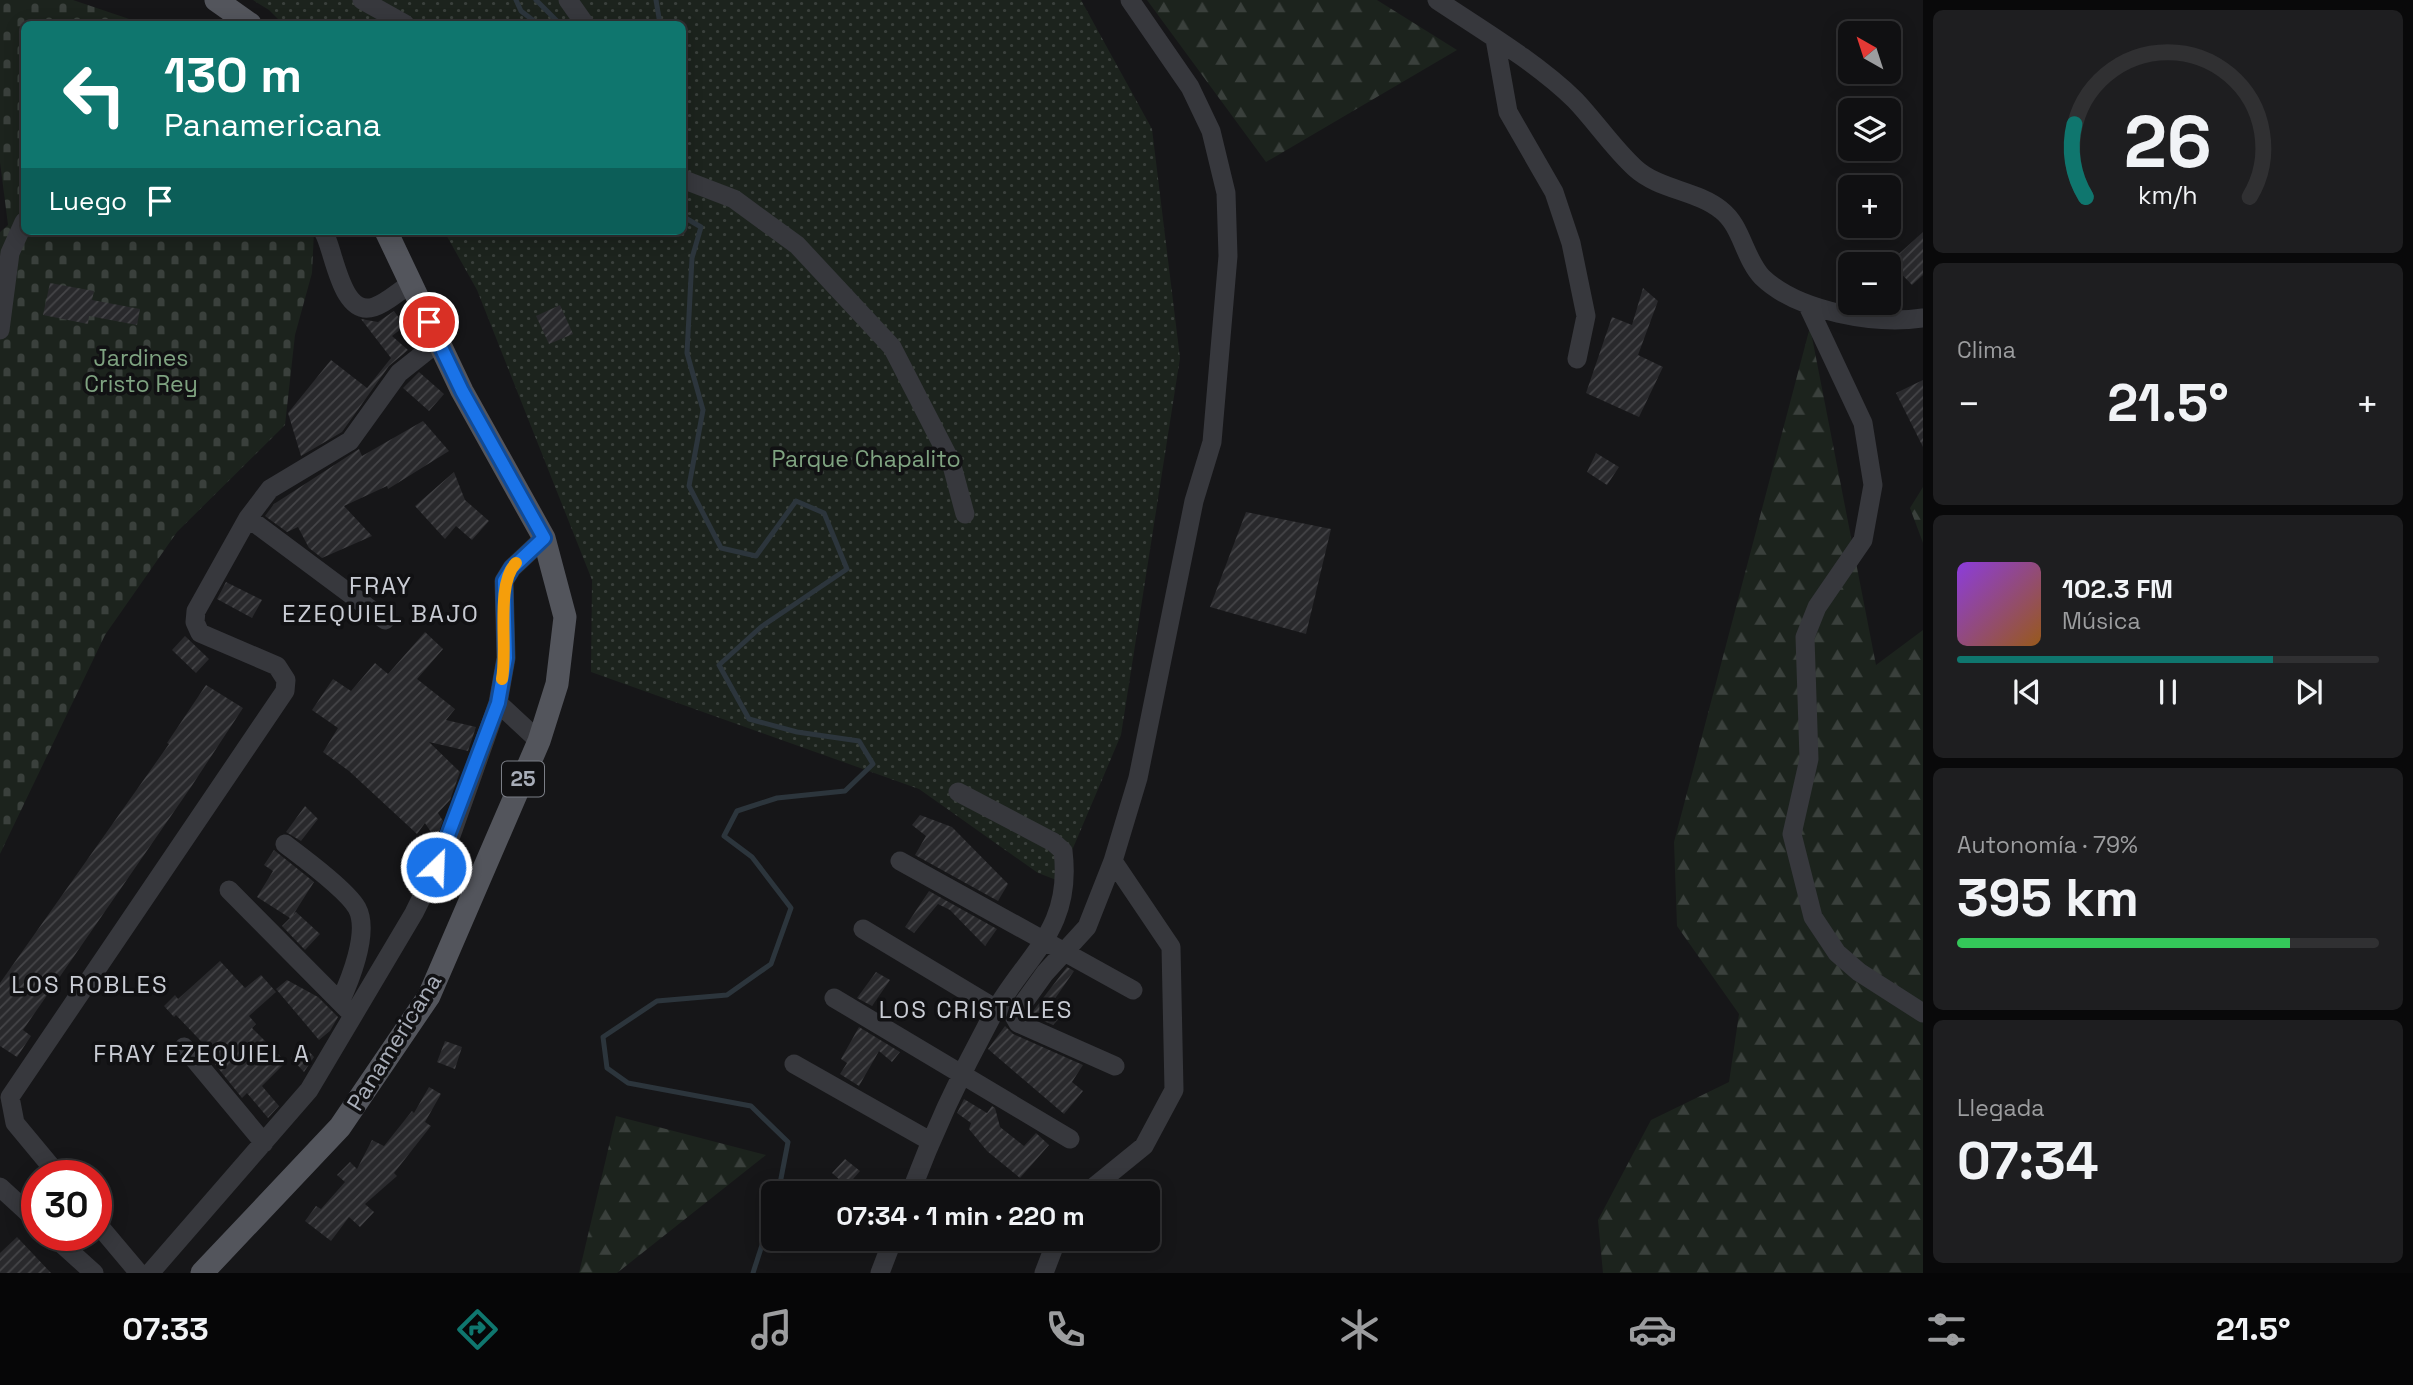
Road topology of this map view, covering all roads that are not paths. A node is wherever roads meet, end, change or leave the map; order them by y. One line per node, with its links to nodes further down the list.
1 (216, 0): 6 (main road)
2 (362, 0): 7 (street)
3 (568, 0): 8 (street)
4 (1130, 0): 29 (street)
5 (1437, 0): 9 (street)
6 (246, 21)
7 (400, 21)
8 (583, 21)
9 (1495, 39): 15 (street); 19 (street)
10 (686, 181): 20 (street)
11 (21, 229): 17 (street)
12 (324, 235): 14 (street)
13 (388, 235): 14 (main road, Panamericana / 25)
14 (411, 283): 18 (main road, Panamericana / 25)
15 (1809, 308): 16 (street); 38 (street)
16 (1923, 318)
17 (0, 330)
18 (438, 342): 21 (street); 22 (main road, Panamericana / 25)
19 (1577, 359)
20 (965, 514)
21 (247, 518): 23 (street); 46 (street)
22 (544, 538): 24 (street); 25 (main road, Panamericana / 25)
23 (385, 620)
24 (498, 703): 25 (street); 36 (street)
25 (539, 741): 58 (main road, Panamericana / 25)
26 (958, 792): 32 (street)
27 (285, 844): 36 (street)
28 (900, 861): 32 (street)
29 (1113, 861): 33 (street); 48 (street)
30 (229, 890): 36 (street)
31 (863, 929): 37 (street)
32 (1046, 942): 33 (street); 37 (street)
33 (1064, 953): 34 (street); 41 (street)
34 (1133, 990)
35 (834, 998): 42 (street)
36 (346, 1008): 45 (street)
37 (996, 1009): 42 (street)
38 (1923, 1013)
39 (184, 1046): 45 (street)
40 (794, 1065): 44 (street)
41 (1115, 1066)
42 (960, 1075): 43 (street); 44 (street)
43 (1070, 1139)
44 (930, 1141): 47 (street)
45 (264, 1143): 57 (street)
46 (46, 1160)
47 (915, 1181)
48 (1101, 1181)
49 (0, 1186): 50 (street)
50 (21, 1205)
51 (112, 1241): 56 (street)
52 (70, 1251): 55 (street)
53 (888, 1251): 59 (street)
54 (1053, 1251): 60 (street)
55 (94, 1273)
56 (139, 1273)
57 (150, 1273)
58 (202, 1273)
59 (880, 1273)
60 (1044, 1273)

